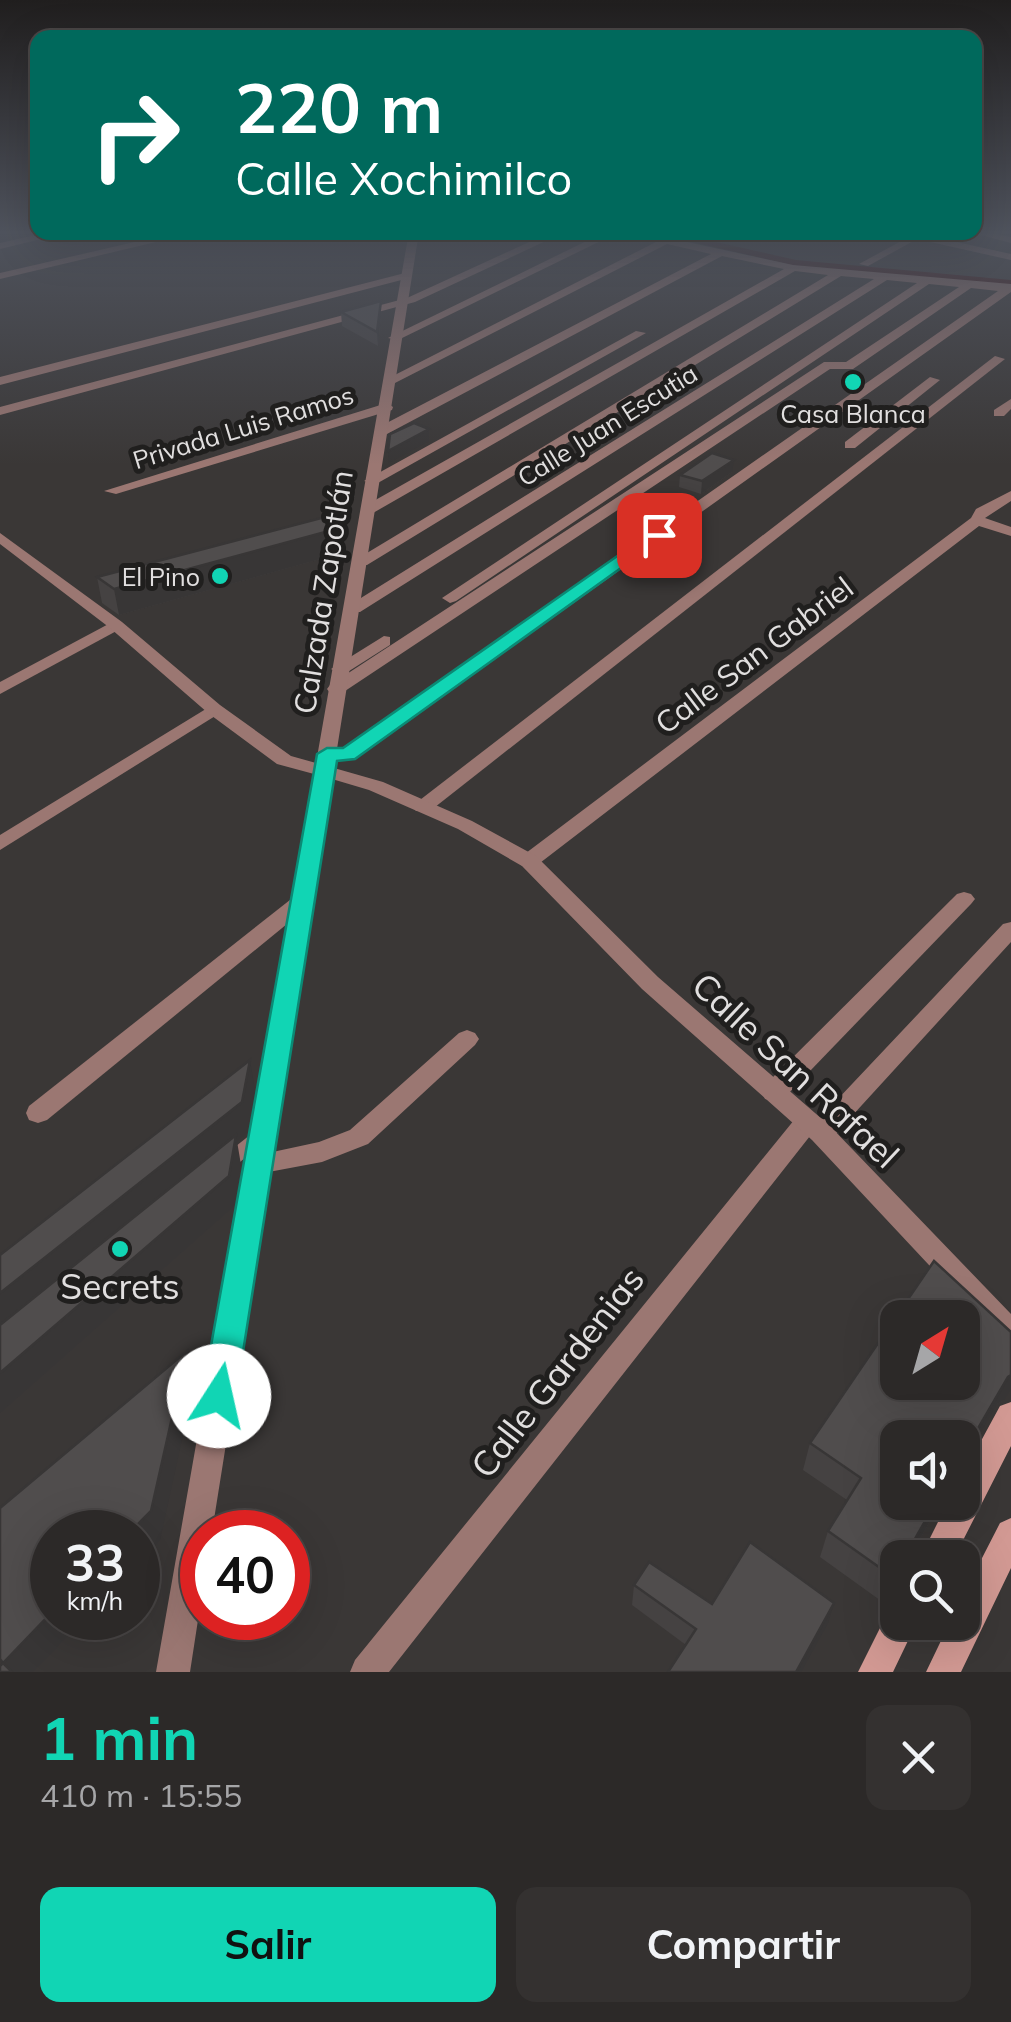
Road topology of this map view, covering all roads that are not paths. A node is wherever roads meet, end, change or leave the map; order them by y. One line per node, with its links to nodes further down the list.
1 (278, 309): 17 (street)
2 (374, 309): 22 (street)
3 (399, 309): 14 (street, Calzada Zapotlán)
4 (454, 309): 14 (street)
5 (531, 309): 18 (street)
6 (613, 309): 25 (street)
7 (723, 309): 30 (street)
8 (779, 309): 34 (street)
9 (833, 309): 37 (street, Calle Juan Escutia)
10 (886, 309): 39 (street)
11 (933, 309): 39 (street)
12 (978, 309): 19 (street)
13 (640, 333): 27 (street)
14 (394, 338): 18 (street, Calzada Zapotlán)
15 (999, 359): 43 (street)
16 (934, 380): 24 (street)
17 (0, 381)
18 (389, 381): 21 (street, Calzada Zapotlán)
19 (846, 403): 24 (street); 42 (street)
20 (1011, 403): 23 (street)
21 (388, 407): 25 (street, Calzada Zapotlán); 28 (street, Privada Luis Ramos)
22 (0, 411)
23 (999, 413)
24 (890, 414): 26 (street)
25 (382, 430): 27 (street, Calzada Zapotlán)
26 (850, 444)
27 (371, 481): 30 (street, Calzada Zapotlán)
28 (111, 491)
29 (1011, 494): 31 (street, Calle San Gabriel)
30 (360, 520): 34 (street, Calzada Zapotlán)
31 (976, 520): 32 (street); 45 (street, Calle San Gabriel)
32 (1011, 532)
33 (0, 537): 36 (street, Calle San Rafael)
34 (362, 562): 37 (street, Calzada Zapotlán)
35 (102, 594): 36 (street)
36 (83, 599): 38 (street, Calle San Rafael)
37 (354, 610): 39 (street, Calzada Zapotlán)
38 (116, 624): 40 (street); 41 (street, Calle San Rafael)
39 (338, 679): 42 (street, Calzada Zapotlán)
40 (0, 689)
41 (214, 709): 42 (street, Calle San Rafael); 44 (street)
42 (325, 764): 43 (street, Calle San Rafael); 47 (street, Calzada Zapotlán)
43 (423, 806): 45 (street, Calle San Rafael)
44 (0, 844)
45 (529, 861): 50 (street, Calle San Rafael)
46 (964, 899): 50 (street)
47 (302, 901): 51 (street); 53 (street, Calzada Zapotlán)
48 (1011, 929): 52 (street, Calle Gardenias)
49 (466, 1039): 54 (street)
50 (774, 1092): 52 (street, Calle San Rafael)
51 (38, 1113)
52 (814, 1127): 56 (street, Calle San Rafael); 62 (street, Calle Gardenias)
53 (264, 1133): 54 (street, Calzada Zapotlán); 55 (lane)
54 (258, 1164): 61 (street, Calzada Zapotlán)
55 (205, 1181)
56 (1011, 1334)
57 (1011, 1416): 59 (main road)
58 (1011, 1534): 64 (main road)
59 (946, 1540)
60 (892, 1640): 63 (main road)
61 (173, 1672)
62 (367, 1672)
63 (875, 1672)
64 (944, 1672)

